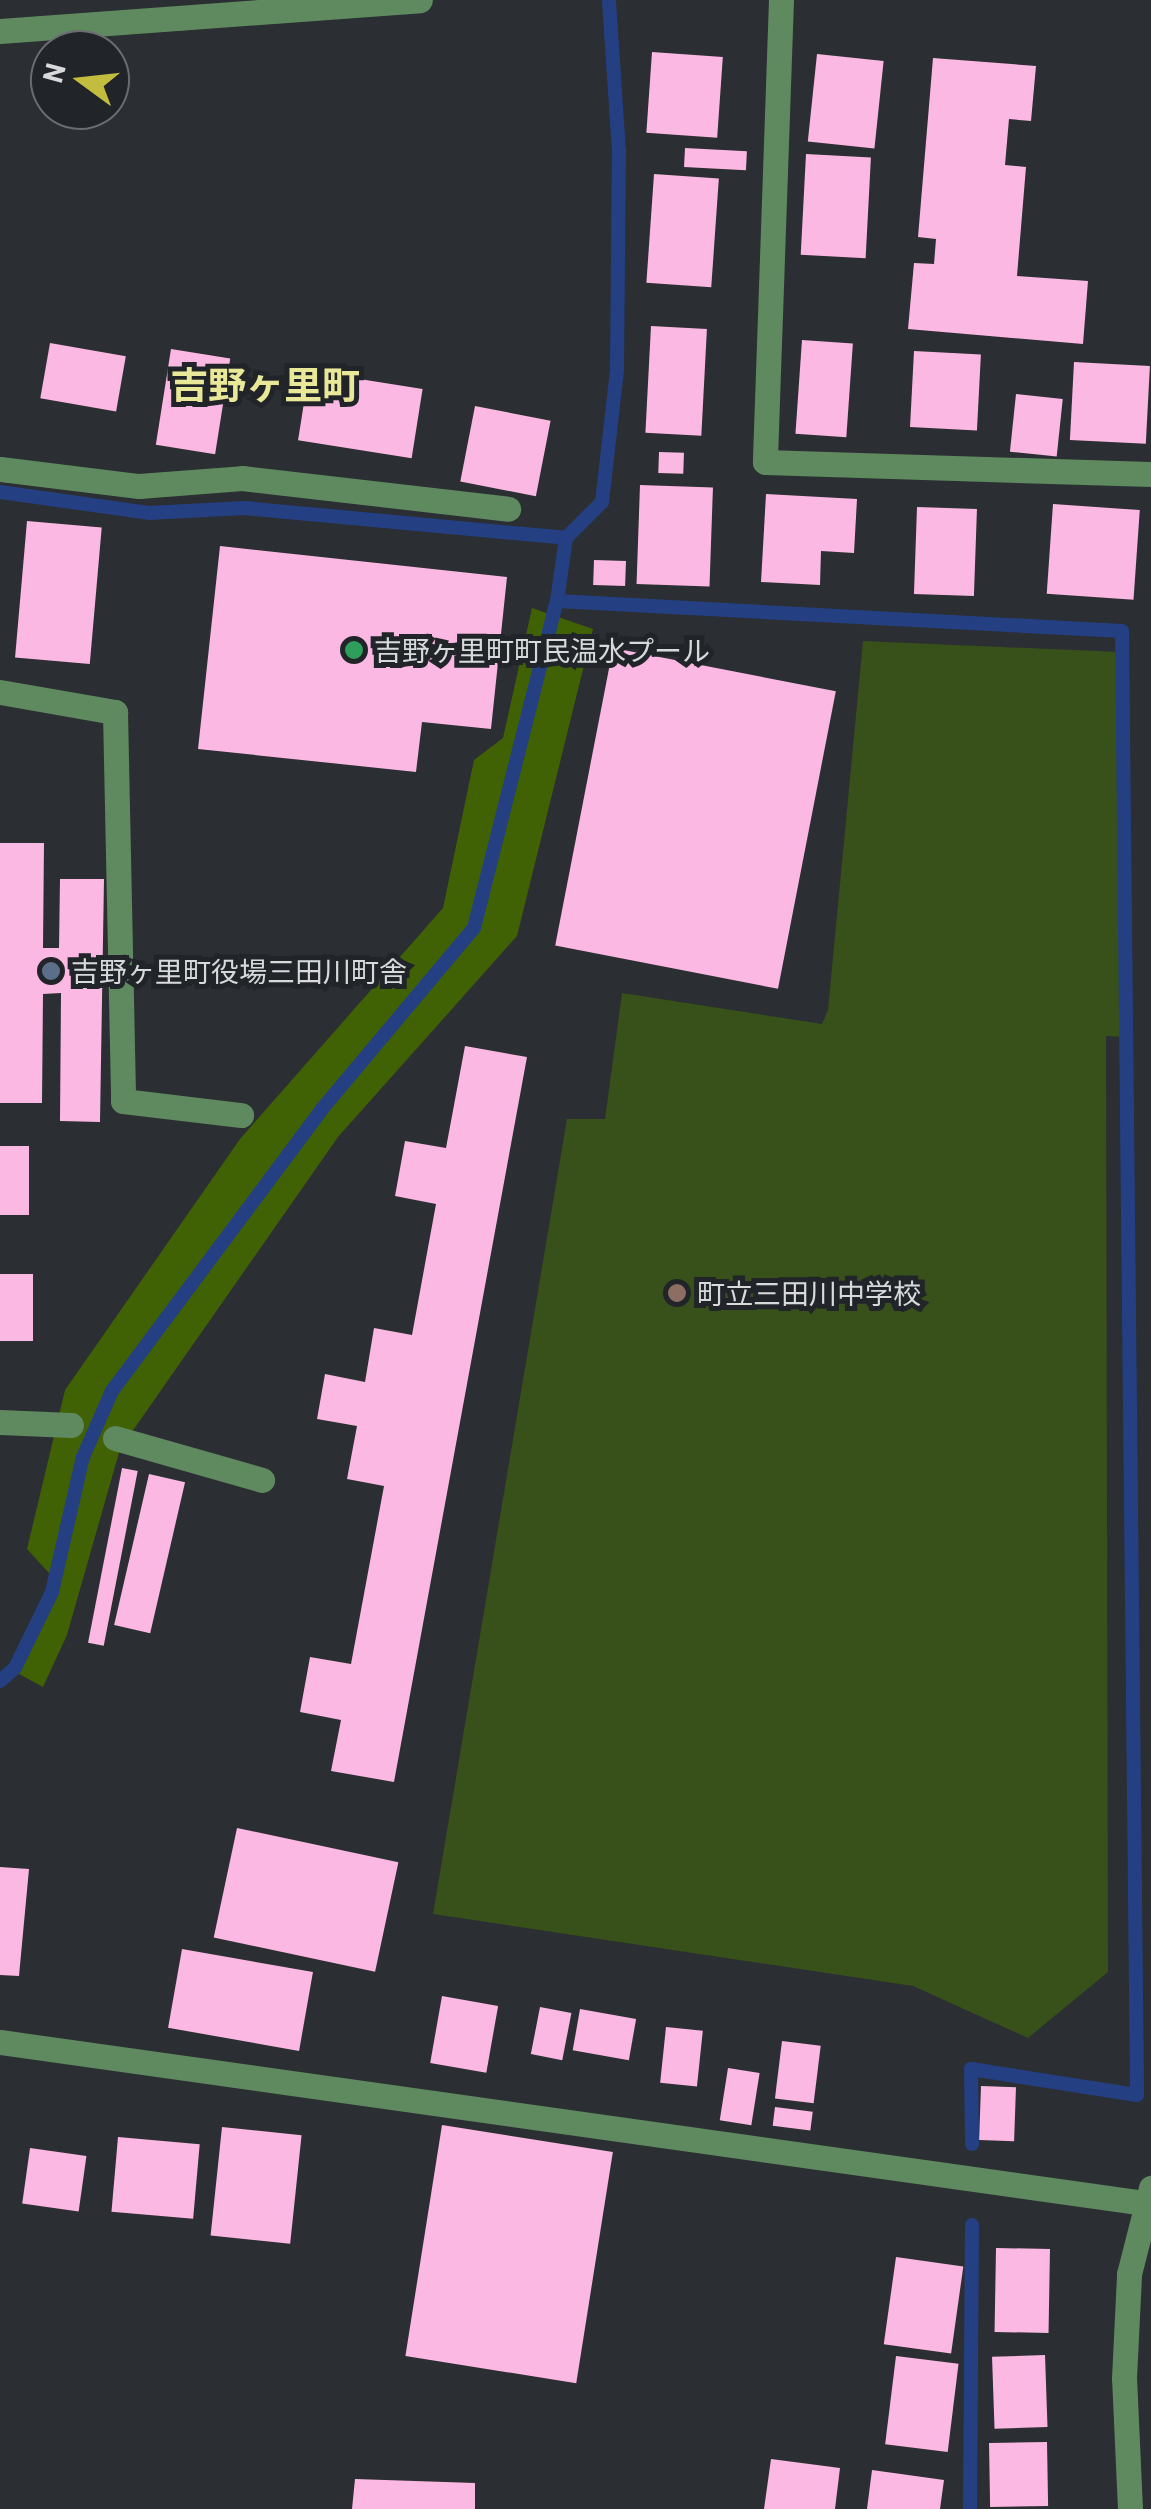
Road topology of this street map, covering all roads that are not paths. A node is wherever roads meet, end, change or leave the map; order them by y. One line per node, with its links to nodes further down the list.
1 (420, 0): 3 (street)
2 (781, 0): 5 (street)
3 (0, 31)
4 (0, 469): 6 (street)
5 (1151, 474)
6 (508, 509)
7 (0, 692): 8 (street)
8 (241, 1115)
9 (0, 1422): 10 (street)
10 (71, 1425)
11 (115, 1438): 12 (street)
12 (262, 1480)
13 (0, 2042): 14 (street)
14 (1150, 2198): 15 (street)
15 (1130, 2509)

